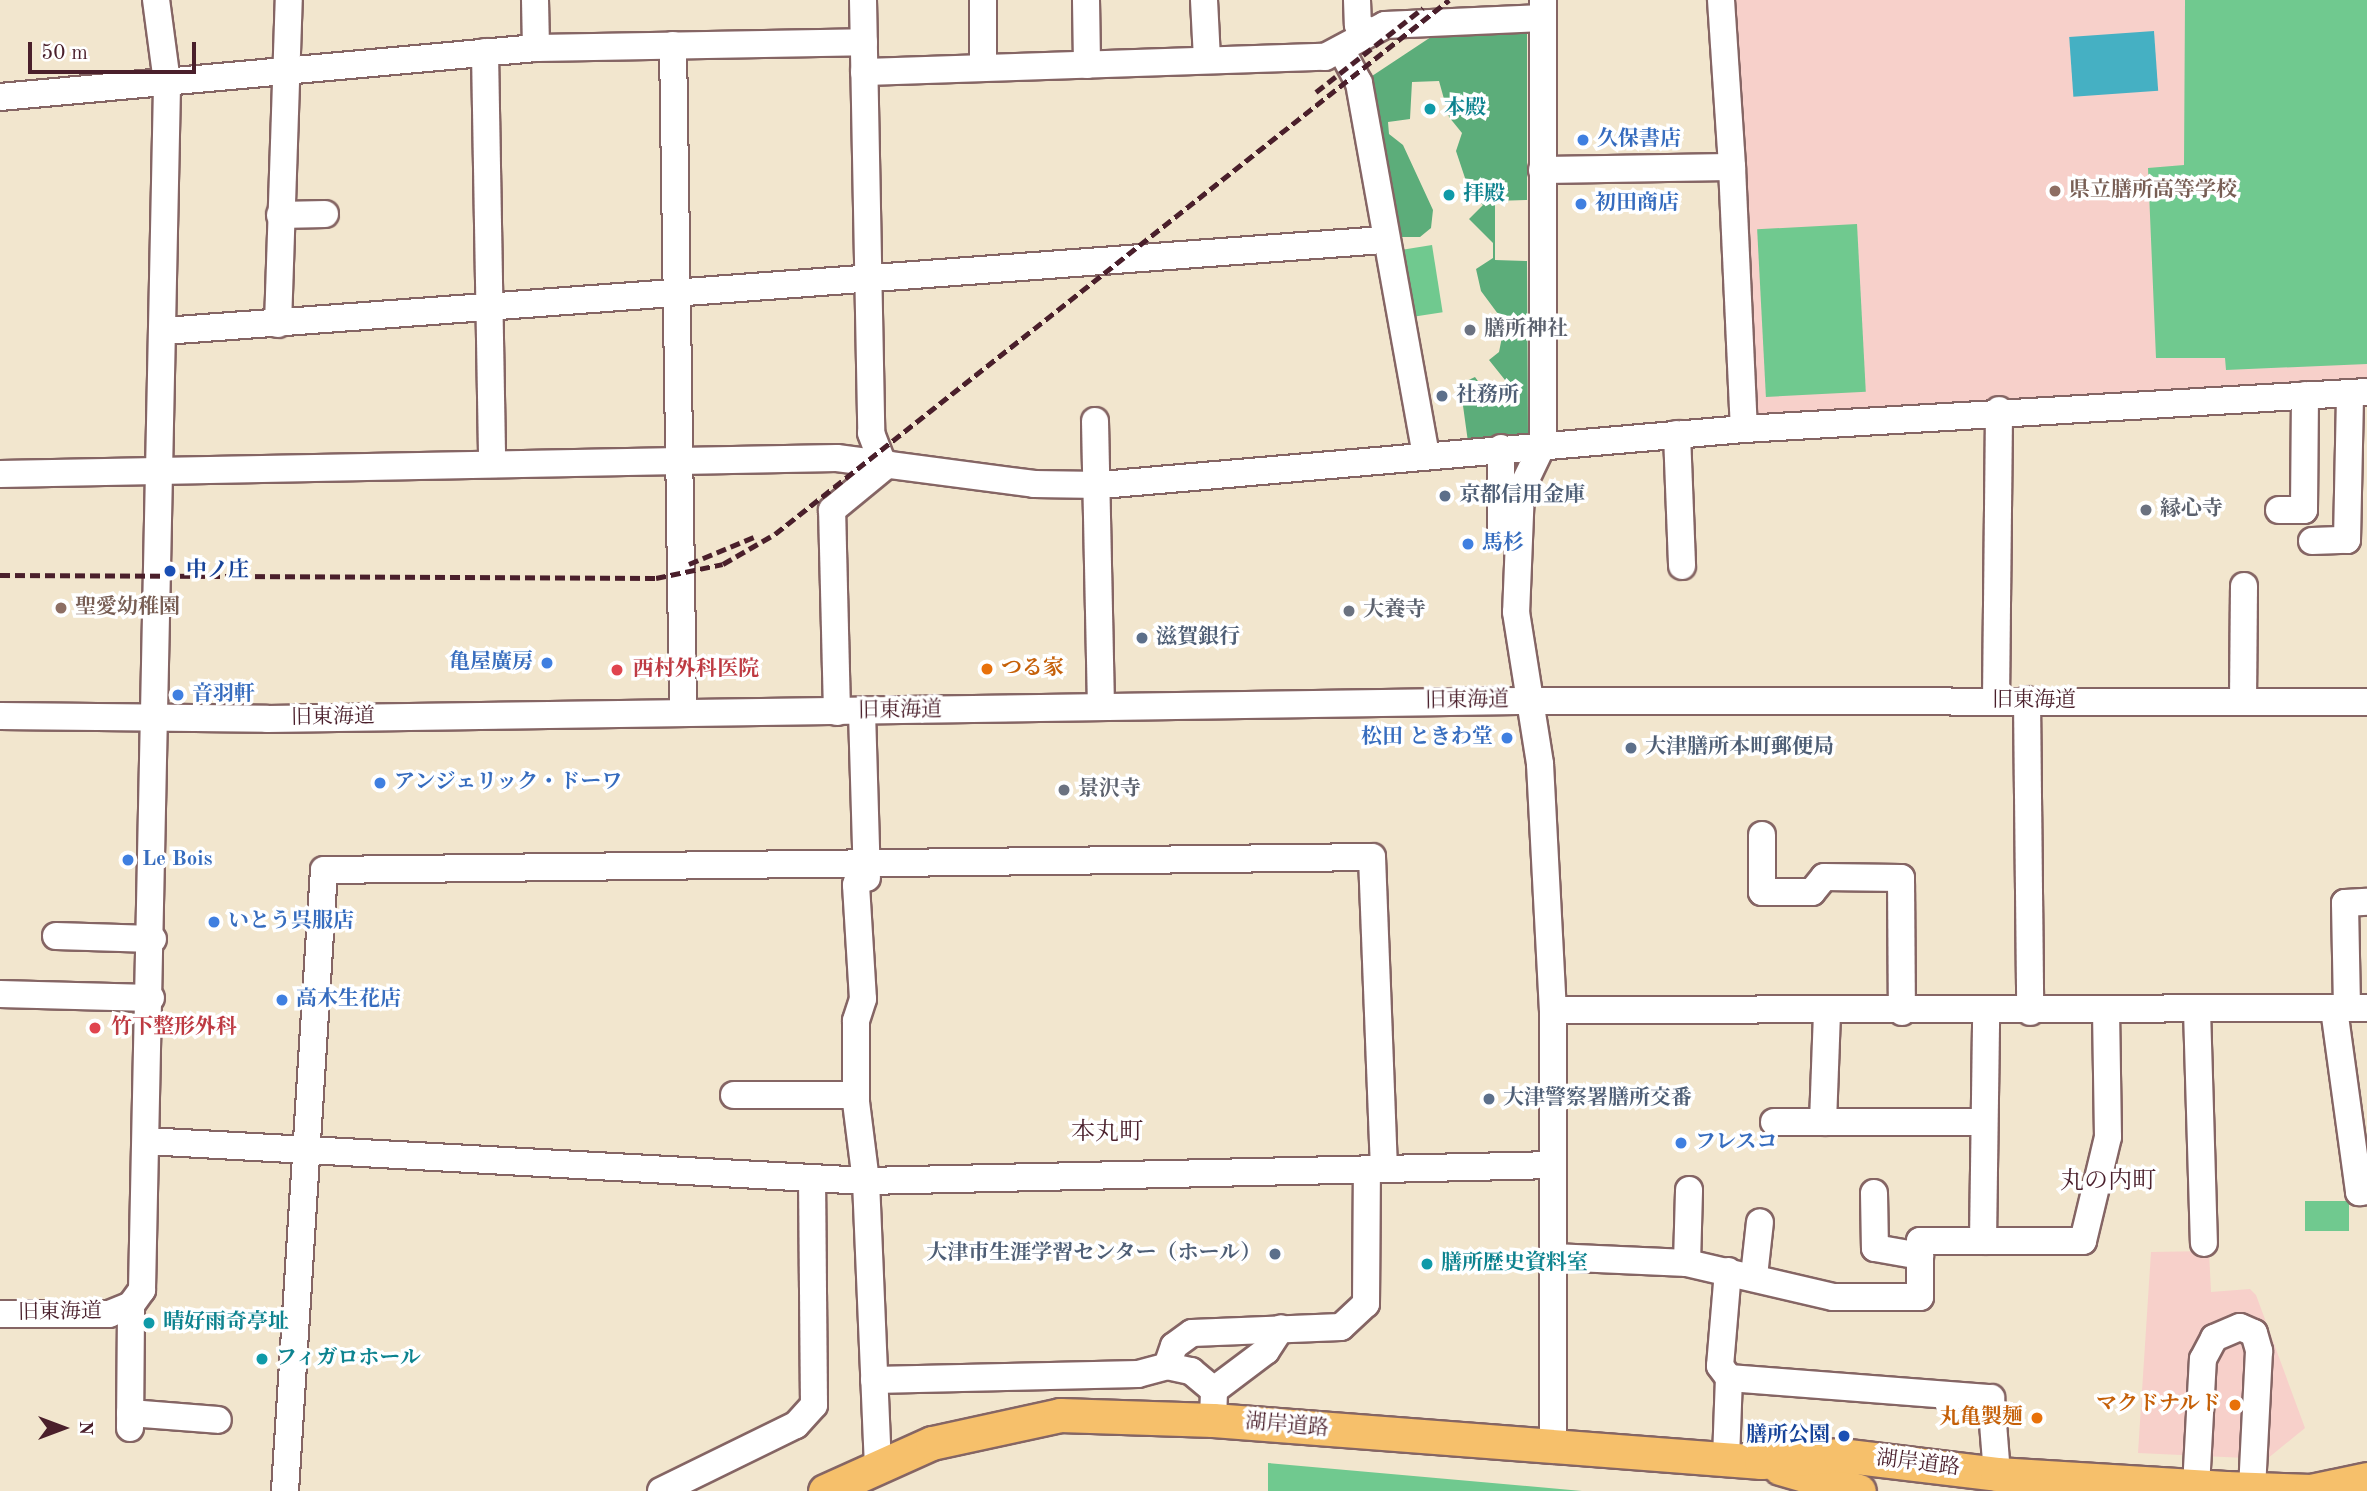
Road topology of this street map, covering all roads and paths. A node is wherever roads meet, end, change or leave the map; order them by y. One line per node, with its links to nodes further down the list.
1 (156, 0): 22 (street)
2 (289, 0): 20 (street)
3 (536, 0): 14 (street)
4 (863, 0): 12 (street)
5 (982, 0): 19 (street)
6 (1086, 0): 18 (street)
7 (1205, 0): 17 (street)
8 (1357, 0): 11 (street)
9 (1721, 0): 24 (street)
10 (1543, 9): 11 (street); 25 (street)
11 (1368, 30): 16 (street)
12 (864, 41): 13 (street); 21 (street)
13 (673, 45): 14 (street); 30 (street)
14 (536, 48): 15 (street)
15 (485, 52): 20 (street); 31 (street)
16 (1343, 53): 17 (street); 28 (street)
17 (1207, 60): 18 (street)
18 (1087, 65): 19 (street)
19 (983, 68): 21 (street)
20 (289, 69): 22 (street); 27 (street)
21 (864, 72): 29 (street)
22 (167, 82): 23 (street); 33 (street)
23 (0, 97)
24 (1732, 167): 25 (street); 38 (street)
25 (1542, 170): 40 (street)
26 (325, 214): 27 (street)
27 (280, 215): 32 (street)
28 (1383, 240): 29 (street); 42 (street)
29 (868, 282): 30 (street); 45 (street)
30 (679, 294): 31 (street); 43 (street)
31 (490, 310): 32 (street); 44 (street)
32 (278, 324): 33 (street)
33 (164, 331): 46 (street)
34 (2358, 392): 35 (street); 50 (street)
35 (2305, 395): 36 (street); 49 (street)
36 (1999, 410): 38 (street); 55 (street)
37 (1095, 421): 48 (street)
38 (1744, 429): 39 (street)
39 (1677, 434): 40 (street); 51 (street)
40 (1543, 444): 41 (street); 53 (street)
41 (1501, 448): 42 (street); 53 (street)
42 (1426, 455): 48 (street)
43 (682, 460): 44 (street); 45 (street); 61 (street)
44 (492, 464): 46 (street)
45 (885, 464): 48 (street); 60 (street)
46 (162, 469): 47 (street); 63 (street)
47 (0, 474)
48 (1101, 485): 59 (street)
49 (2279, 510)
50 (2312, 541)
51 (1682, 566)
52 (2244, 586): 57 (street)
53 (1522, 657): 54 (street)
54 (1530, 701): 55 (street, 旧東海道); 59 (street, 旧東海道); 72 (street)
55 (1996, 701): 56 (street, 旧東海道)
56 (2027, 701): 57 (street, 旧東海道); 78 (street)
57 (2243, 701): 58 (street, 旧東海道)
58 (2367, 702)
59 (1101, 705): 60 (street, 旧東海道)
60 (850, 712): 61 (street, 旧東海道); 65 (street)
61 (683, 713): 63 (street, 旧東海道)
62 (0, 716): 63 (street)
63 (158, 716): 68 (street, 旧東海道)
64 (1762, 835): 76 (street)
65 (863, 862): 80 (street); 85 (street); 87 (street); 89 (street)
66 (2367, 902): 71 (street)
67 (56, 936): 68 (street)
68 (153, 939): 70 (street, 旧東海道)
69 (0, 994): 70 (street)
70 (151, 998): 84 (street, 旧東海道)
71 (2349, 1009): 73 (street); 91 (street)
72 (1553, 1010): 75 (street); 86 (street)
73 (2197, 1010): 74 (street); 95 (street)
74 (2106, 1011): 78 (street); 94 (street)
75 (1827, 1012): 76 (street); 82 (street)
76 (1902, 1012): 77 (street)
77 (1986, 1012): 78 (street); 83 (street)
78 (2030, 1012)
79 (734, 1095): 80 (street)
80 (856, 1095): 89 (street)
81 (1774, 1122): 82 (street)
82 (1823, 1122): 83 (street)
83 (1984, 1122): 94 (street)
84 (146, 1141): 85 (street); 101 (street, 旧東海道)
85 (303, 1146): 88 (street); 117 (street)
86 (1553, 1165): 87 (street); 97 (street)
87 (1376, 1169): 89 (street); 103 (street)
88 (812, 1178): 89 (street); 118 (street)
89 (866, 1181): 106 (street)
90 (1689, 1190): 98 (street)
91 (2367, 1191)
92 (1874, 1193): 96 (street)
93 (1760, 1222): 100 (street)
94 (1983, 1241): 96 (street)
95 (2204, 1243)
96 (1920, 1256): 100 (street)
97 (1553, 1257): 98 (street); 109 (street)
98 (1688, 1263): 99 (street)
99 (1728, 1271): 100 (street); 105 (street)
100 (1754, 1276)
101 (131, 1304): 102 (street, 旧東海道); 108 (street)
102 (0, 1314)
103 (1281, 1328): 104 (street); 107 (street)
104 (1167, 1366): 106 (street); 107 (street)
105 (1729, 1378): 110 (street); 113 (street)
106 (874, 1380): 112 (street)
107 (1213, 1405): 109 (main road, 湖岸道路); 112 (main road, 湖岸道路)
108 (218, 1420)
109 (1553, 1447): 110 (main road, 湖岸道路)
110 (1726, 1459): 111 (main road, 湖岸道路)
111 (1761, 1462): 113 (main road, 湖岸道路); 120 (main road, 湖岸道路)
112 (878, 1466): 119 (main road, 湖岸道路)
113 (1997, 1474): 115 (main road, 湖岸道路)
114 (2367, 1479): 121 (main road, 湖岸道路)
115 (2196, 1487): 116 (main road, 湖岸道路); 116 (street)
116 (2252, 1489): 121 (main road, 湖岸道路)
117 (285, 1491)
118 (661, 1491)
119 (825, 1491)
120 (1859, 1491)
121 (2312, 1491)

